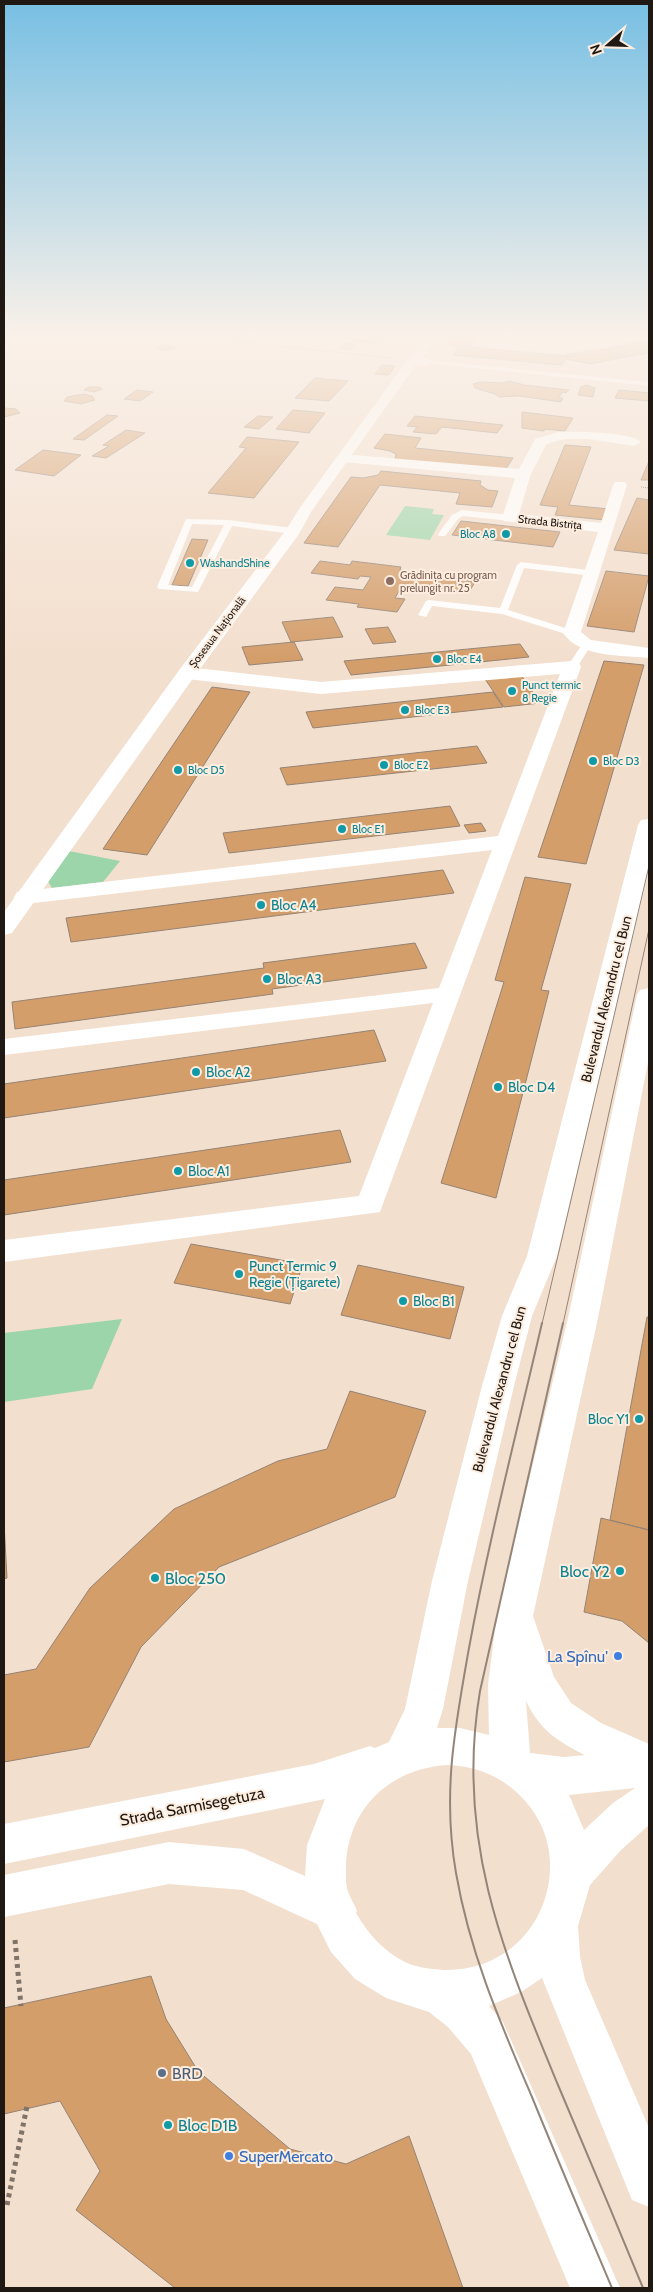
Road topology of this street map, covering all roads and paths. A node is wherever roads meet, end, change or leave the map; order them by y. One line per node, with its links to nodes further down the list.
1 (354, 444): 3 (street, Șoseaua Națională)
2 (539, 444): 4 (street, Strada Bistrița)
3 (343, 458): 4 (street); 9 (street, Șoseaua Națională)
4 (524, 474): 6 (street, Strada Bistrița)
5 (620, 486): 8 (street)
6 (510, 518): 8 (street, Strada Bistrița); 10 (lane)
7 (229, 523): 7 (lane); 9 (lane)
8 (606, 528): 13 (street)
9 (293, 531): 20 (street, Șoseaua Națională)
10 (442, 534)
11 (525, 553): 12 (lane)
12 (521, 565): 13 (lane); 14 (lane)
13 (594, 573): 16 (street)
14 (503, 611): 15 (lane); 16 (lane)
15 (423, 615)
16 (572, 634): 17 (street)
17 (586, 645): 18 (street); 19 (lane)
18 (649, 653)
19 (572, 667): 20 (street); 22 (street)
20 (186, 673): 23 (street, Șoseaua Națională)
21 (649, 825): 30 (street, Bulevardul Alexandru cel Bun)
22 (506, 842): 23 (street); 25 (street)
23 (25, 897): 24 (street, Șoseaua Națională)
24 (4, 928)
25 (449, 994): 27 (street); 28 (street)
26 (649, 995): 29 (street)
27 (4, 1047)
28 (4, 1251)
29 (514, 1614): 31 (street); 33 (street)
30 (392, 1756): 33 (street, Strada Sarmisegetuza); 35 (street, Strada Sarmisegetuza); 38 (street)
31 (649, 1763)
32 (649, 1767): 33 (street)
33 (512, 1768): 36 (street)
34 (649, 1802): 36 (street)
35 (4, 1844)
36 (570, 1877): 39 (street)
37 (4, 1896): 38 (street)
38 (336, 1911): 41 (street)
39 (558, 1928): 41 (street); 44 (street)
40 (15, 1940): 42 (path)
41 (439, 1992): 46 (street)
42 (21, 2006)
43 (27, 2106): 45 (path)
44 (649, 2183)
45 (7, 2206)
46 (595, 2288)

